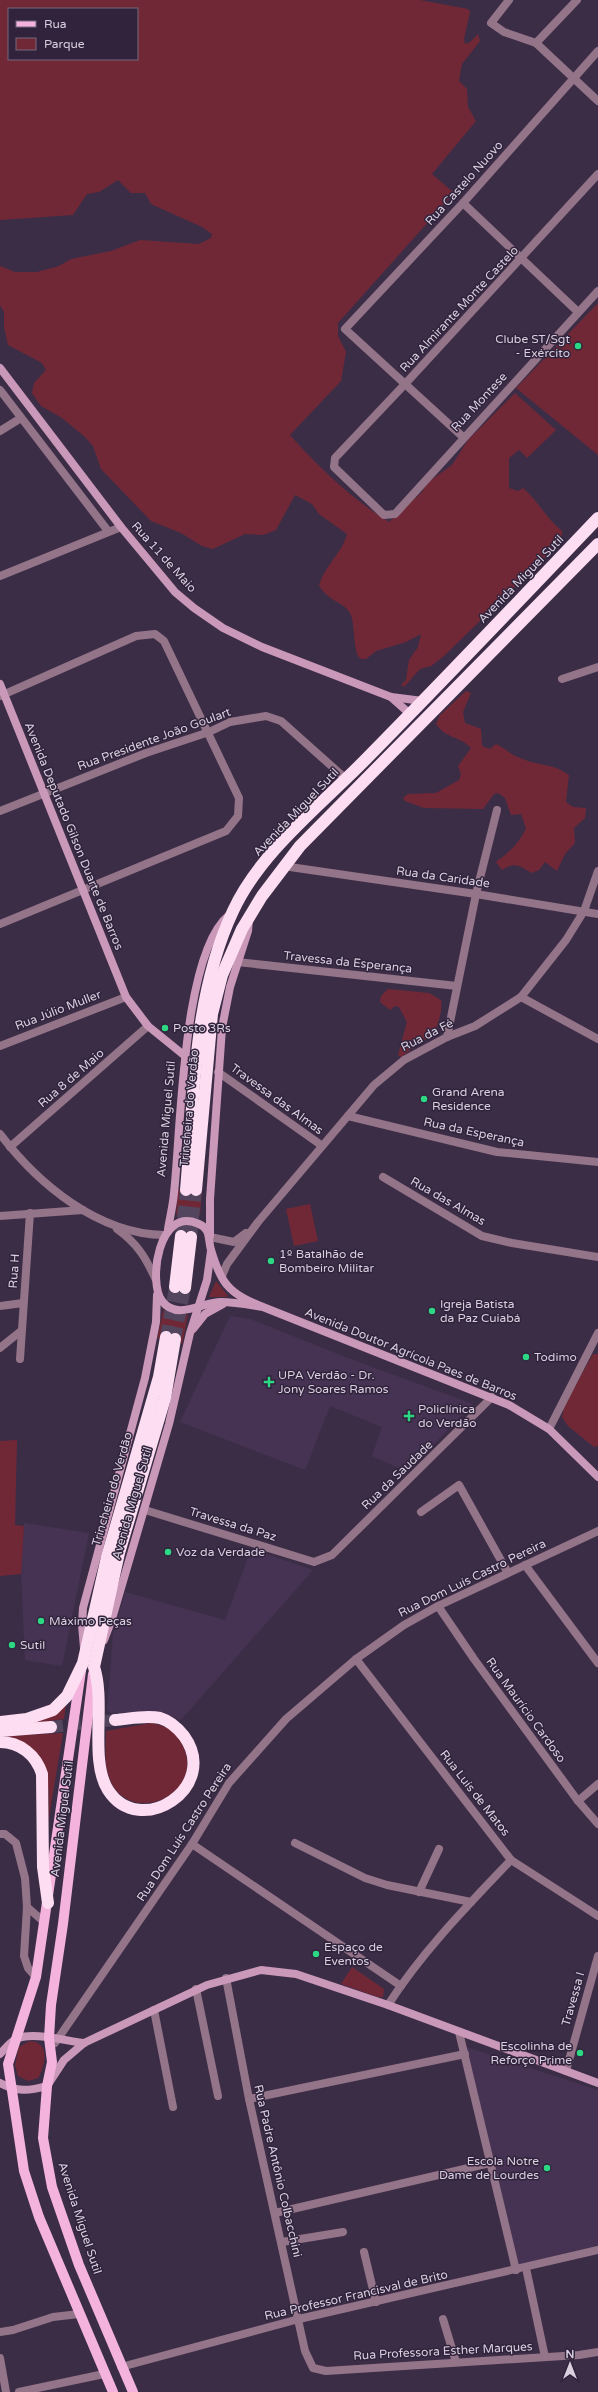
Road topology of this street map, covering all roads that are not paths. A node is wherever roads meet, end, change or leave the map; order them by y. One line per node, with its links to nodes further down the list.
1 (509, 0): 3 (street)
2 (577, 0): 3 (street)
3 (536, 43): 5 (street)
4 (598, 51): 5 (street, Rua Castelo Nuovo)
5 (573, 80): 6 (street); 8 (street, Rua Castelo Nuovo)
6 (598, 101)
7 (598, 174): 9 (street, Rua Almirante Monte Castelo)
8 (463, 203): 9 (street); 13 (street, Rua Castelo Nuovo)
9 (522, 258): 11 (street); 13 (street, Rua Almirante Monte Castelo)
10 (598, 291): 11 (street, Rua Montese)
11 (578, 312): 17 (street, Rua Montese)
12 (0, 368): 20 (street, Rua 11 de Maio)
13 (406, 383): 17 (street); 18 (street, Rua Almirante Monte Castelo)
14 (0, 390): 15 (street)
15 (21, 418): 16 (street); 21 (street)
16 (0, 431)
17 (463, 437): 18 (street, Rua Montese)
18 (395, 514)
19 (598, 518): 29 (highway, Avenida Miguel Sutil)
20 (121, 527): 21 (street); 28 (street, Rua 11 de Maio)
21 (108, 531): 23 (street)
22 (598, 544): 36 (highway)
23 (0, 576)
24 (598, 667): 25 (street)
25 (562, 679)
26 (0, 684): 27 (street, Avenida Deputado Gilson Duarte de Barros)
27 (2, 695): 31 (street); 33 (street, Avenida Deputado Gilson Duarte de Barros)
28 (391, 697): 29 (street, Rua 11 de Maio); 30 (street, Rua 11 de Maio)
29 (423, 701): 30 (highway, Avenida Miguel Sutil)
30 (410, 714): 32 (highway, Avenida Miguel Sutil)
31 (209, 732): 32 (street, Rua Presidente João Goulart); 33 (street, Rua Presidente João Goulart); 38 (street)
32 (346, 779): 41 (highway, Avenida Miguel Sutil)
33 (45, 794): 35 (street, Rua Presidente João Goulart); 38 (street, Avenida Deputado Gilson Duarte de Barros)
34 (497, 810): 39 (street)
35 (0, 811)
36 (283, 866): 39 (street, Rua da Caridade); 43 (highway)
37 (598, 871): 40 (street, Rua da Fé)
38 (82, 888): 44 (street); 47 (street, Avenida Deputado Gilson Duarte de Barros)
39 (476, 894): 40 (street, Rua da Caridade); 46 (street)
40 (584, 911): 42 (street, Rua da Caridade); 48 (street, Rua da Fé)
41 (232, 912): 43 (highway, Trincheira do Verdão); 52 (street, Avenida Miguel Sutil)
42 (598, 914)
43 (249, 916): 45 (street)
44 (0, 924)
45 (237, 962): 46 (street, Travessa da Esperança); 56 (street)
46 (457, 986): 50 (street)
47 (126, 997): 49 (street, Avenida Deputado Gilson Duarte de Barros); 54 (street, Rua Júlio Muller)
48 (522, 997): 50 (street, Rua da Fé); 51 (street)
49 (148, 1026): 53 (street, Avenida Deputado Gilson Duarte de Barros); 60 (street, Rua 8 de Maio)
50 (447, 1037): 57 (street, Rua da Fé)
51 (598, 1039)
52 (187, 1041): 53 (street); 55 (street, Avenida Miguel Sutil)
53 (172, 1045): 55 (street, Avenida Deputado Gilson Duarte de Barros)
54 (0, 1046)
55 (185, 1056): 68 (street, Avenida Miguel Sutil)
56 (218, 1072): 59 (street, Travessa das Almas); 70 (street)
57 (348, 1116): 59 (street, Rua da Fé); 61 (street, Rua da Esperança)
58 (0, 1134): 60 (street)
59 (321, 1145): 67 (street, Rua da Fé)
60 (10, 1147): 63 (street)
61 (598, 1162)
62 (383, 1177): 72 (street, Rua das Almas)
63 (83, 1210): 64 (street); 66 (street)
64 (30, 1213): 65 (street); 78 (street, Rua H)
65 (0, 1216)
66 (105, 1221): 68 (street); 74 (street)
67 (258, 1222): 70 (street, Rua da Fé); 73 (street, Rua da Fé)
68 (166, 1232): 70 (street); 74 (street, Avenida Miguel Sutil)
69 (186, 1236): 75 (highway)
70 (210, 1237): 71 (street, Avenida Doutor Agrícola Paes de Barros)
71 (210, 1249): 73 (street, Avenida Doutor Agrícola Paes de Barros); 80 (street, Avenida Miguel Sutil)
72 (598, 1257)
73 (222, 1276): 81 (street, Avenida Doutor Agrícola Paes de Barros)
74 (156, 1280): 76 (street)
75 (180, 1288)
76 (157, 1292): 80 (street, Avenida Doutor Agrícola Paes de Barros); 98 (street, Avenida Miguel Sutil)
77 (227, 1302): 80 (street, Avenida Doutor Agrícola Paes de Barros); 81 (street, Avenida Doutor Agrícola Paes de Barros); 83 (street)
78 (24, 1303): 79 (street); 82 (street, Rua H)
79 (0, 1306)
80 (197, 1306): 83 (street, Avenida Miguel Sutil)
81 (263, 1307): 88 (street, Avenida Doutor Agrícola Paes de Barros)
82 (21, 1330): 86 (street); 87 (street, Rua H)
83 (190, 1333): 91 (street, Avenida Miguel Sutil)
84 (598, 1333): 89 (street)
85 (171, 1338): 98 (highway, Trincheira do Verdão)
86 (0, 1348)
87 (20, 1359)
88 (492, 1398): 89 (street, Avenida Doutor Agrícola Paes de Barros); 94 (street, Rua da Saudade)
89 (549, 1429): 90 (street, Avenida Doutor Agrícola Paes de Barros)
90 (598, 1478)
91 (145, 1510): 94 (street, Travessa da Paz); 98 (street, Avenida Miguel Sutil)
92 (421, 1512): 96 (street)
93 (598, 1531): 95 (street, Rua Dom Luís Castro Pereira)
94 (314, 1562)
95 (525, 1565): 96 (street, Rua Dom Luís Castro Pereira); 100 (street)
96 (508, 1573): 97 (street, Rua Dom Luís Castro Pereira)
97 (438, 1606): 99 (street, Rua Dom Luís Castro Pereira); 109 (street, Rua Maurício Cardoso)
98 (91, 1650): 101 (highway, Avenida Miguel Sutil); 102 (highway, Avenida Miguel Sutil)
99 (356, 1659): 113 (street, Rua Dom Luís Castro Pereira); 115 (street, Rua Luís de Matos)
100 (597, 1660)
101 (82, 1663): 104 (highway); 118 (main road, Avenida Miguel Sutil)
102 (94, 1667): 103 (highway); 131 (main road, Avenida Miguel Sutil)
103 (115, 1720)
104 (0, 1722)
105 (51, 1727): 106 (highway)
106 (0, 1731)
107 (0, 1742): 118 (highway)
108 (598, 1784): 109 (street)
109 (578, 1800): 110 (street, Rua Maurício Cardoso)
110 (598, 1824)
111 (0, 1834): 119 (street)
112 (295, 1843): 116 (street)
113 (192, 1844): 125 (street); 131 (street, Rua Dom Luís Castro Pereira)
114 (439, 1849): 116 (street)
115 (511, 1860): 117 (street); 120 (street, Rua Luís de Matos)
116 (419, 1892): 117 (street)
117 (472, 1902): 125 (street)
118 (48, 1903): 121 (main road, Avenida Miguel Sutil)
119 (27, 1907): 121 (street); 123 (street)
120 (598, 1916)
121 (43, 1921): 123 (main road, Avenida Miguel Sutil)
122 (598, 1956): 135 (street, Travessa I)
123 (36, 1977): 130 (main road, Avenida Miguel Sutil)
124 (226, 1978): 126 (street); 127 (street); 141 (street, Rua Padre Antônio Colbacchini)
125 (401, 1986): 127 (street)
126 (196, 1989): 128 (street); 140 (street)
127 (388, 2005): 129 (street)
128 (154, 2010): 132 (street); 142 (street)
129 (459, 2032): 134 (street); 135 (street)
130 (14, 2040): 131 (street); 133 (street); 139 (main road, Avenida Miguel Sutil)
131 (52, 2042): 132 (street); 138 (main road, Avenida Miguel Sutil)
132 (84, 2043): 138 (street)
133 (0, 2054)
134 (464, 2054): 141 (street); 143 (street)
135 (566, 2071): 137 (street)
136 (0, 2083): 139 (street)
137 (598, 2083)
138 (47, 2086): 139 (street); 160 (main road, Avenida Miguel Sutil)
139 (10, 2088): 152 (main road, Avenida Miguel Sutil)
140 (218, 2096)
141 (249, 2099): 144 (street, Rua Padre Antônio Colbacchini)
142 (173, 2107)
143 (490, 2163): 144 (street); 150 (street)
144 (275, 2213): 146 (street, Rua Padre Antônio Colbacchini)
145 (343, 2232): 146 (street)
146 (282, 2242): 153 (street, Rua Padre Antônio Colbacchini)
147 (598, 2250): 149 (street, Rua Professor Francisval de Brito)
148 (364, 2252): 151 (street)
149 (526, 2268): 150 (street, Rua Professor Francisval de Brito); 157 (street)
150 (516, 2270): 151 (street, Rua Professor Francisval de Brito)
151 (376, 2302): 153 (street, Rua Professor Francisval de Brito)
152 (79, 2314): 155 (street); 162 (main road, Avenida Miguel Sutil)
153 (299, 2319): 160 (street, Rua Professor Francisval de Brito); 161 (street, Rua Padre Antônio Colbacchini)
154 (443, 2319): 159 (street)
155 (0, 2332)
156 (598, 2352): 157 (street, Rua Professora Esther Marques)
157 (545, 2357): 159 (street, Rua Professora Esther Marques)
158 (0, 2358): 163 (street)
159 (456, 2362): 161 (street, Rua Professora Esther Marques)
160 (121, 2367): 166 (main road, Avenida Miguel Sutil)
161 (313, 2368)
162 (104, 2374): 164 (street); 165 (main road, Avenida Miguel Sutil)
163 (6, 2392)
164 (19, 2392)
165 (113, 2392)
166 (133, 2392)

